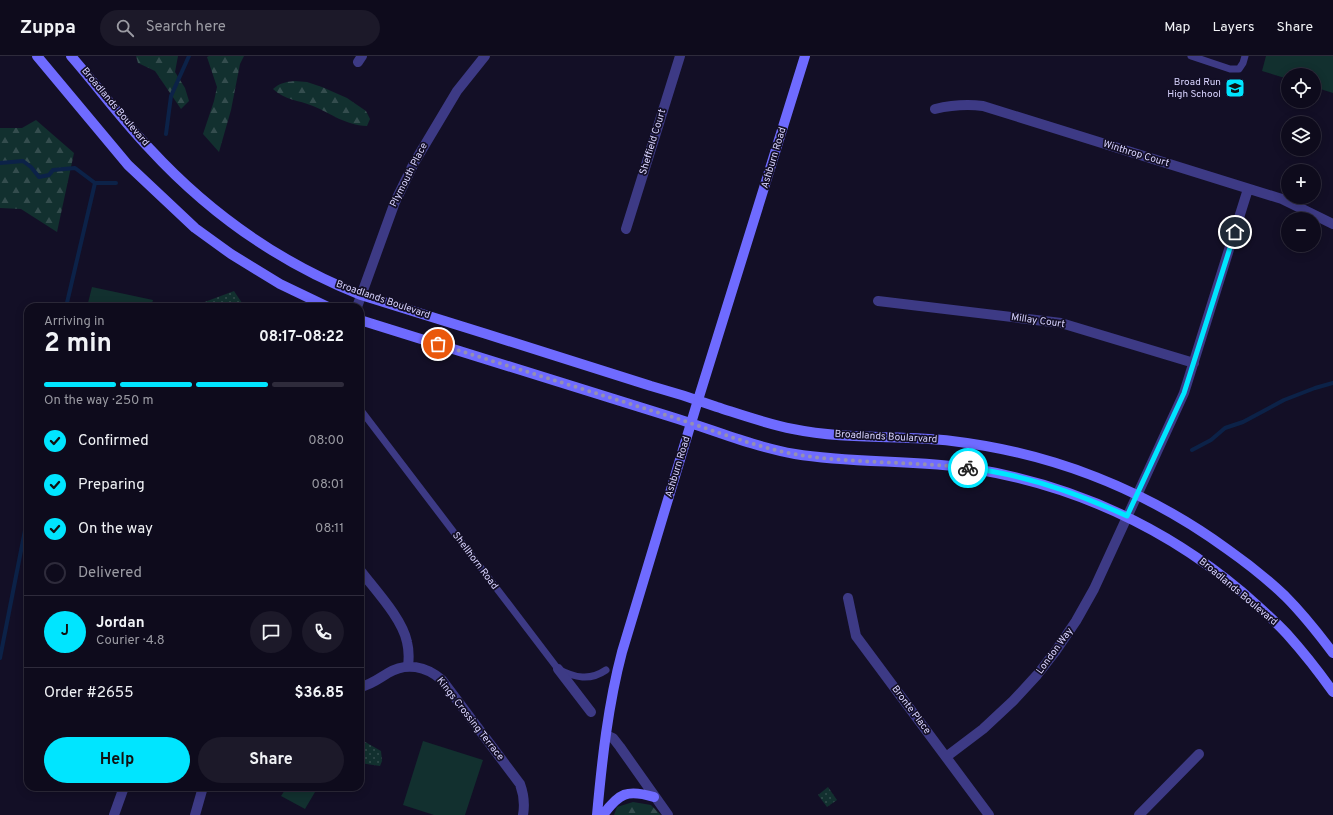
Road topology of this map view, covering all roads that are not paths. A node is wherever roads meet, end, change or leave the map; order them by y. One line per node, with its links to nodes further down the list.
1 (36, 56): 14 (main road)
2 (71, 56): 12 (main road, Broadlands Boulevard)
3 (485, 56): 12 (street, Plymouth Place)
4 (680, 56): 11 (street, Sheffield Court)
5 (805, 56): 18 (main road, Ashburn Road)
6 (1191, 56): 7 (lane)
7 (1245, 56)
8 (935, 109): 9 (street, Winthrop Court)
9 (1248, 189): 10 (street, Winthrop Court); 17 (street, London Way)
10 (1333, 224)
11 (626, 229)
12 (361, 295): 15 (street, Plymouth Place); 18 (main road, Broadlands Boulevard)
13 (878, 302): 17 (street, Millay Court)
14 (320, 303)
15 (358, 303)
16 (364, 321): 20 (main road, Broadlands Boulevard)
17 (1194, 363): 21 (street, London Way)
18 (698, 400): 20 (main road, Ashburn Road); 21 (main road, Broadlands Boularvard)
19 (364, 415): 27 (lane, Shellhorn Road)
20 (691, 423): 22 (main road, Broadlands Boulevard); 32 (main road, Ashburn Road)
21 (1136, 494): 22 (street, London Way); 25 (main road)
22 (1127, 516): 30 (main road, Broadlands Boulevard); 34 (street, London Way)
23 (364, 575): 26 (street)
24 (848, 598): 34 (street, Bronte Place)
25 (1333, 653)
26 (408, 666): 29 (street); 40 (street, Kings Crossing Terrace)
27 (558, 669): 28 (lane); 31 (street, Shellhorn Road)
28 (606, 670)
29 (364, 686)
30 (1333, 692)
31 (591, 712)
32 (606, 736): 37 (street); 41 (main road, Ashburn Road)
33 (1199, 754): 45 (street)
34 (946, 757): 44 (street, Bronte Place)
35 (123, 791): 38 (street)
36 (202, 791): 39 (street)
37 (654, 797): 42 (main road); 43 (street)
38 (114, 815)
39 (195, 815)
40 (523, 815)
41 (597, 815)
42 (603, 815)
43 (668, 815)
44 (990, 815)
45 (1139, 815)

